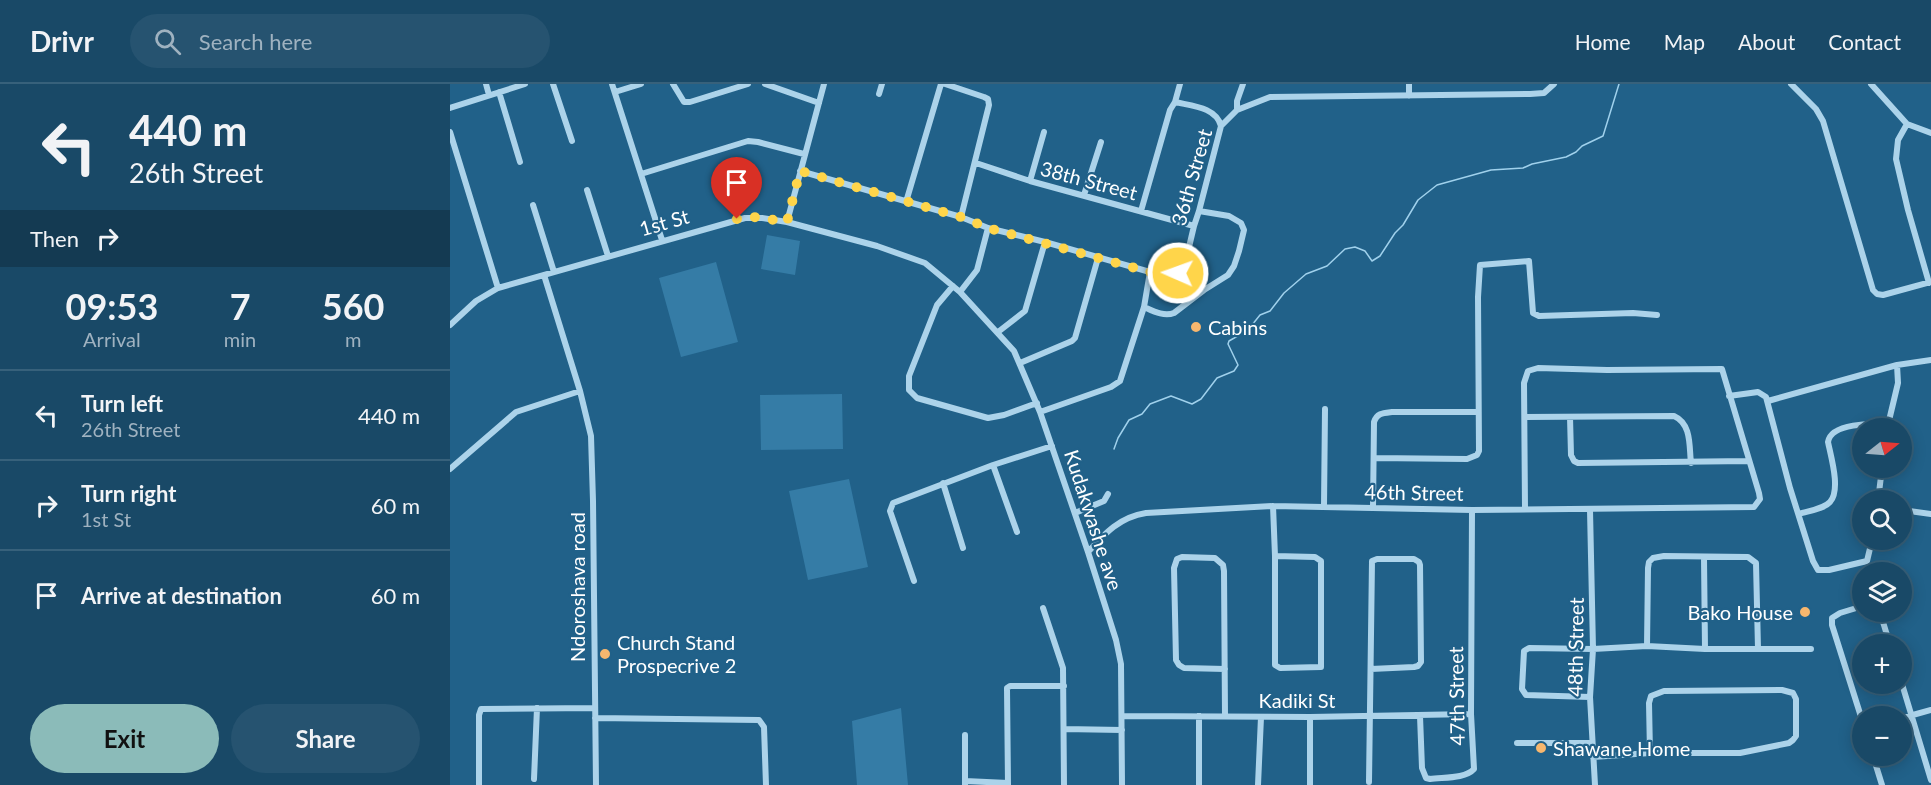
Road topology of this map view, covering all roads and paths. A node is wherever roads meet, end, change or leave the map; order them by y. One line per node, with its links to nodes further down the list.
1 (486, 84): 22 (street)
2 (525, 84): 19 (street)
3 (553, 84): 33 (street)
4 (612, 84): 20 (street)
5 (641, 84): 20 (street)
6 (673, 84): 18 (street)
7 (748, 84): 18 (street)
8 (765, 84): 25 (street)
9 (824, 84): 25 (street)
10 (882, 84): 21 (street)
11 (943, 84): 37 (street); 43 (street)
12 (1180, 84): 24 (street)
13 (1243, 84): 27 (street)
14 (1409, 84): 23 (street)
15 (1554, 84): 23 (street, 36th Street)
16 (1791, 84): 58 (street)
17 (1871, 84): 28 (street)
18 (734, 86)
19 (499, 92): 22 (street); 36 (street)
20 (615, 92): 39 (street)
21 (879, 94)
22 (489, 95): 26 (street)
23 (1409, 96): 27 (street, 36th Street)
24 (1175, 102): 29 (street); 45 (street)
25 (819, 103): 35 (street)
26 (450, 108)
27 (1237, 110): 29 (street, 36th Street)
28 (1907, 124): 32 (street); 58 (street)
29 (1221, 126): 46 (street, 36th Street)
30 (450, 132): 60 (street)
31 (1044, 132): 40 (street)
32 (1931, 133)
33 (572, 141)
34 (1101, 142): 42 (street)
35 (804, 154): 38 (street); 39 (street)
36 (520, 162)
37 (976, 163): 40 (street, 38th Street); 47 (street)
38 (800, 171): 43 (street); 48 (street)
39 (641, 174): 51 (street)
40 (1030, 181): 42 (street, 38th Street)
41 (587, 190): 53 (street)
42 (1084, 195): 45 (street, 38th Street)
43 (906, 202): 47 (street)
44 (533, 205): 55 (street)
45 (1141, 211): 49 (street, 38th Street)
46 (1199, 211): 49 (street, 36th Street); 62 (street)
47 (961, 217): 50 (street)
48 (787, 222): 51 (street, 1st St); 59 (street, 1st St)
49 (1194, 226): 56 (street, 36th Street)
50 (988, 228): 52 (street); 61 (street)
51 (662, 240): 53 (street, 1st St)
52 (1045, 242): 54 (street); 65 (street)
53 (608, 256): 55 (street, 1st St)
54 (1098, 258): 56 (street); 67 (street)
55 (554, 272): 57 (street, 1st St)
56 (1150, 272): 62 (street)
57 (544, 275): 60 (street, 1st St); 69 (street, Ndoroshava road)
58 (1930, 282)
59 (953, 286): 61 (street, 1st St); 72 (street)
60 (498, 288): 64 (street, 1st St)
61 (960, 292): 65 (street, Kudakwashe ave)
62 (1144, 307): 74 (street)
63 (1657, 315): 75 (street)
64 (450, 325)
65 (998, 332): 67 (street, Kudakwashe ave)
66 (1931, 360): 68 (street)
67 (1020, 363): 72 (street, Kudakwashe ave)
68 (1897, 365): 71 (street); 78 (street)
69 (580, 391): 85 (street); 118 (street, Ndoroshava road)
70 (1729, 396): 71 (street); 76 (street); 82 (street)
71 (1768, 401): 96 (street)
72 (1037, 403): 74 (street, Kudakwashe ave)
73 (1325, 409): 89 (street)
74 (1040, 412): 80 (street, Kudakwashe ave)
75 (1478, 412): 81 (street); 81 (street)
76 (1525, 417): 77 (street); 91 (street)
77 (1570, 417): 83 (street); 83 (street)
78 (1890, 418)
79 (1852, 426): 96 (street)
80 (1052, 446): 84 (street); 95 (street, Kudakwashe ave)
81 (1374, 458): 90 (street)
82 (1749, 461): 83 (street); 93 (street, 46th Street)
83 (1691, 463)
84 (993, 465): 86 (street); 98 (street)
85 (450, 469)
86 (943, 483): 99 (street); 104 (street)
87 (1108, 494): 95 (street)
88 (1273, 506): 89 (street, 46th Street); 101 (street, 46th Street); 102 (street)
89 (1324, 506): 90 (street, 46th Street)
90 (1373, 508): 92 (street, 46th Street)
91 (1525, 509): 92 (street, 46th Street); 93 (street, 46th Street)
92 (1472, 510): 120 (street, 47th Street)
93 (1590, 510): 108 (street, 48th Street)
94 (1912, 511): 97 (street)
95 (1075, 513): 101 (street, Kudakwashe ave)
96 (1799, 514): 100 (street)
97 (1931, 514)
98 (1017, 532)
99 (963, 548)
100 (1870, 550)
101 (1088, 552): 122 (street, Kudakwashe ave)
102 (1275, 556): 102 (street)
103 (1704, 558): 107 (street); 109 (street); 110 (street)
104 (914, 580)
105 (1043, 608): 114 (street)
106 (1852, 609): 116 (street)
107 (1647, 646): 108 (street); 109 (street)
108 (1593, 649): 115 (street, 48th Street); 115 (street)
109 (1705, 649): 110 (street)
110 (1758, 649): 111 (street)
111 (1811, 649)
112 (1225, 669): 112 (street); 124 (street)
113 (1371, 669): 113 (street); 125 (street)
114 (1064, 686): 131 (street); 143 (street)
115 (1590, 698): 135 (street, 48th Street)
116 (1858, 706)
117 (537, 708): 118 (street); 139 (street); 144 (street)
118 (594, 708): 129 (street, Ndoroshava road)
119 (1931, 710): 121 (street)
120 (1471, 714): 126 (street, Kadiki St); 126 (street, 47th Street)
121 (1912, 715)
122 (1122, 716): 123 (street, Kadiki St); 132 (street, Kudakwashe ave)
123 (1199, 716): 124 (street, Kadiki St); 149 (street)
124 (1225, 716): 127 (street, Kadiki St)
125 (1370, 716): 126 (street, Kadiki St); 128 (street, Kadiki St); 141 (street)
126 (1420, 716)
127 (1261, 717): 128 (street, Kadiki St); 150 (street)
128 (1310, 717): 151 (street)
129 (595, 718): 145 (street, Ndoroshava road); 146 (street)
130 (1912, 718): 140 (street)
131 (1064, 729): 132 (street); 147 (street)
132 (1122, 730): 148 (street, Kudakwashe ave)
133 (965, 735): 142 (street)
134 (1517, 743): 135 (street)
135 (1592, 743): 137 (street, 48th Street)
136 (1650, 753): 136 (street); 137 (street)
137 (1593, 757): 152 (street, 48th Street)
138 (1876, 766): 153 (street)
139 (534, 779)
140 (1931, 780)
141 (1369, 782)
142 (965, 783): 143 (street)
143 (1008, 784)
144 (479, 785)
145 (596, 785)
146 (766, 785)
147 (1064, 785)
148 (1122, 785)
149 (1199, 785)
150 (1258, 785)
151 (1310, 785)
152 (1595, 785)
153 (1882, 785)

